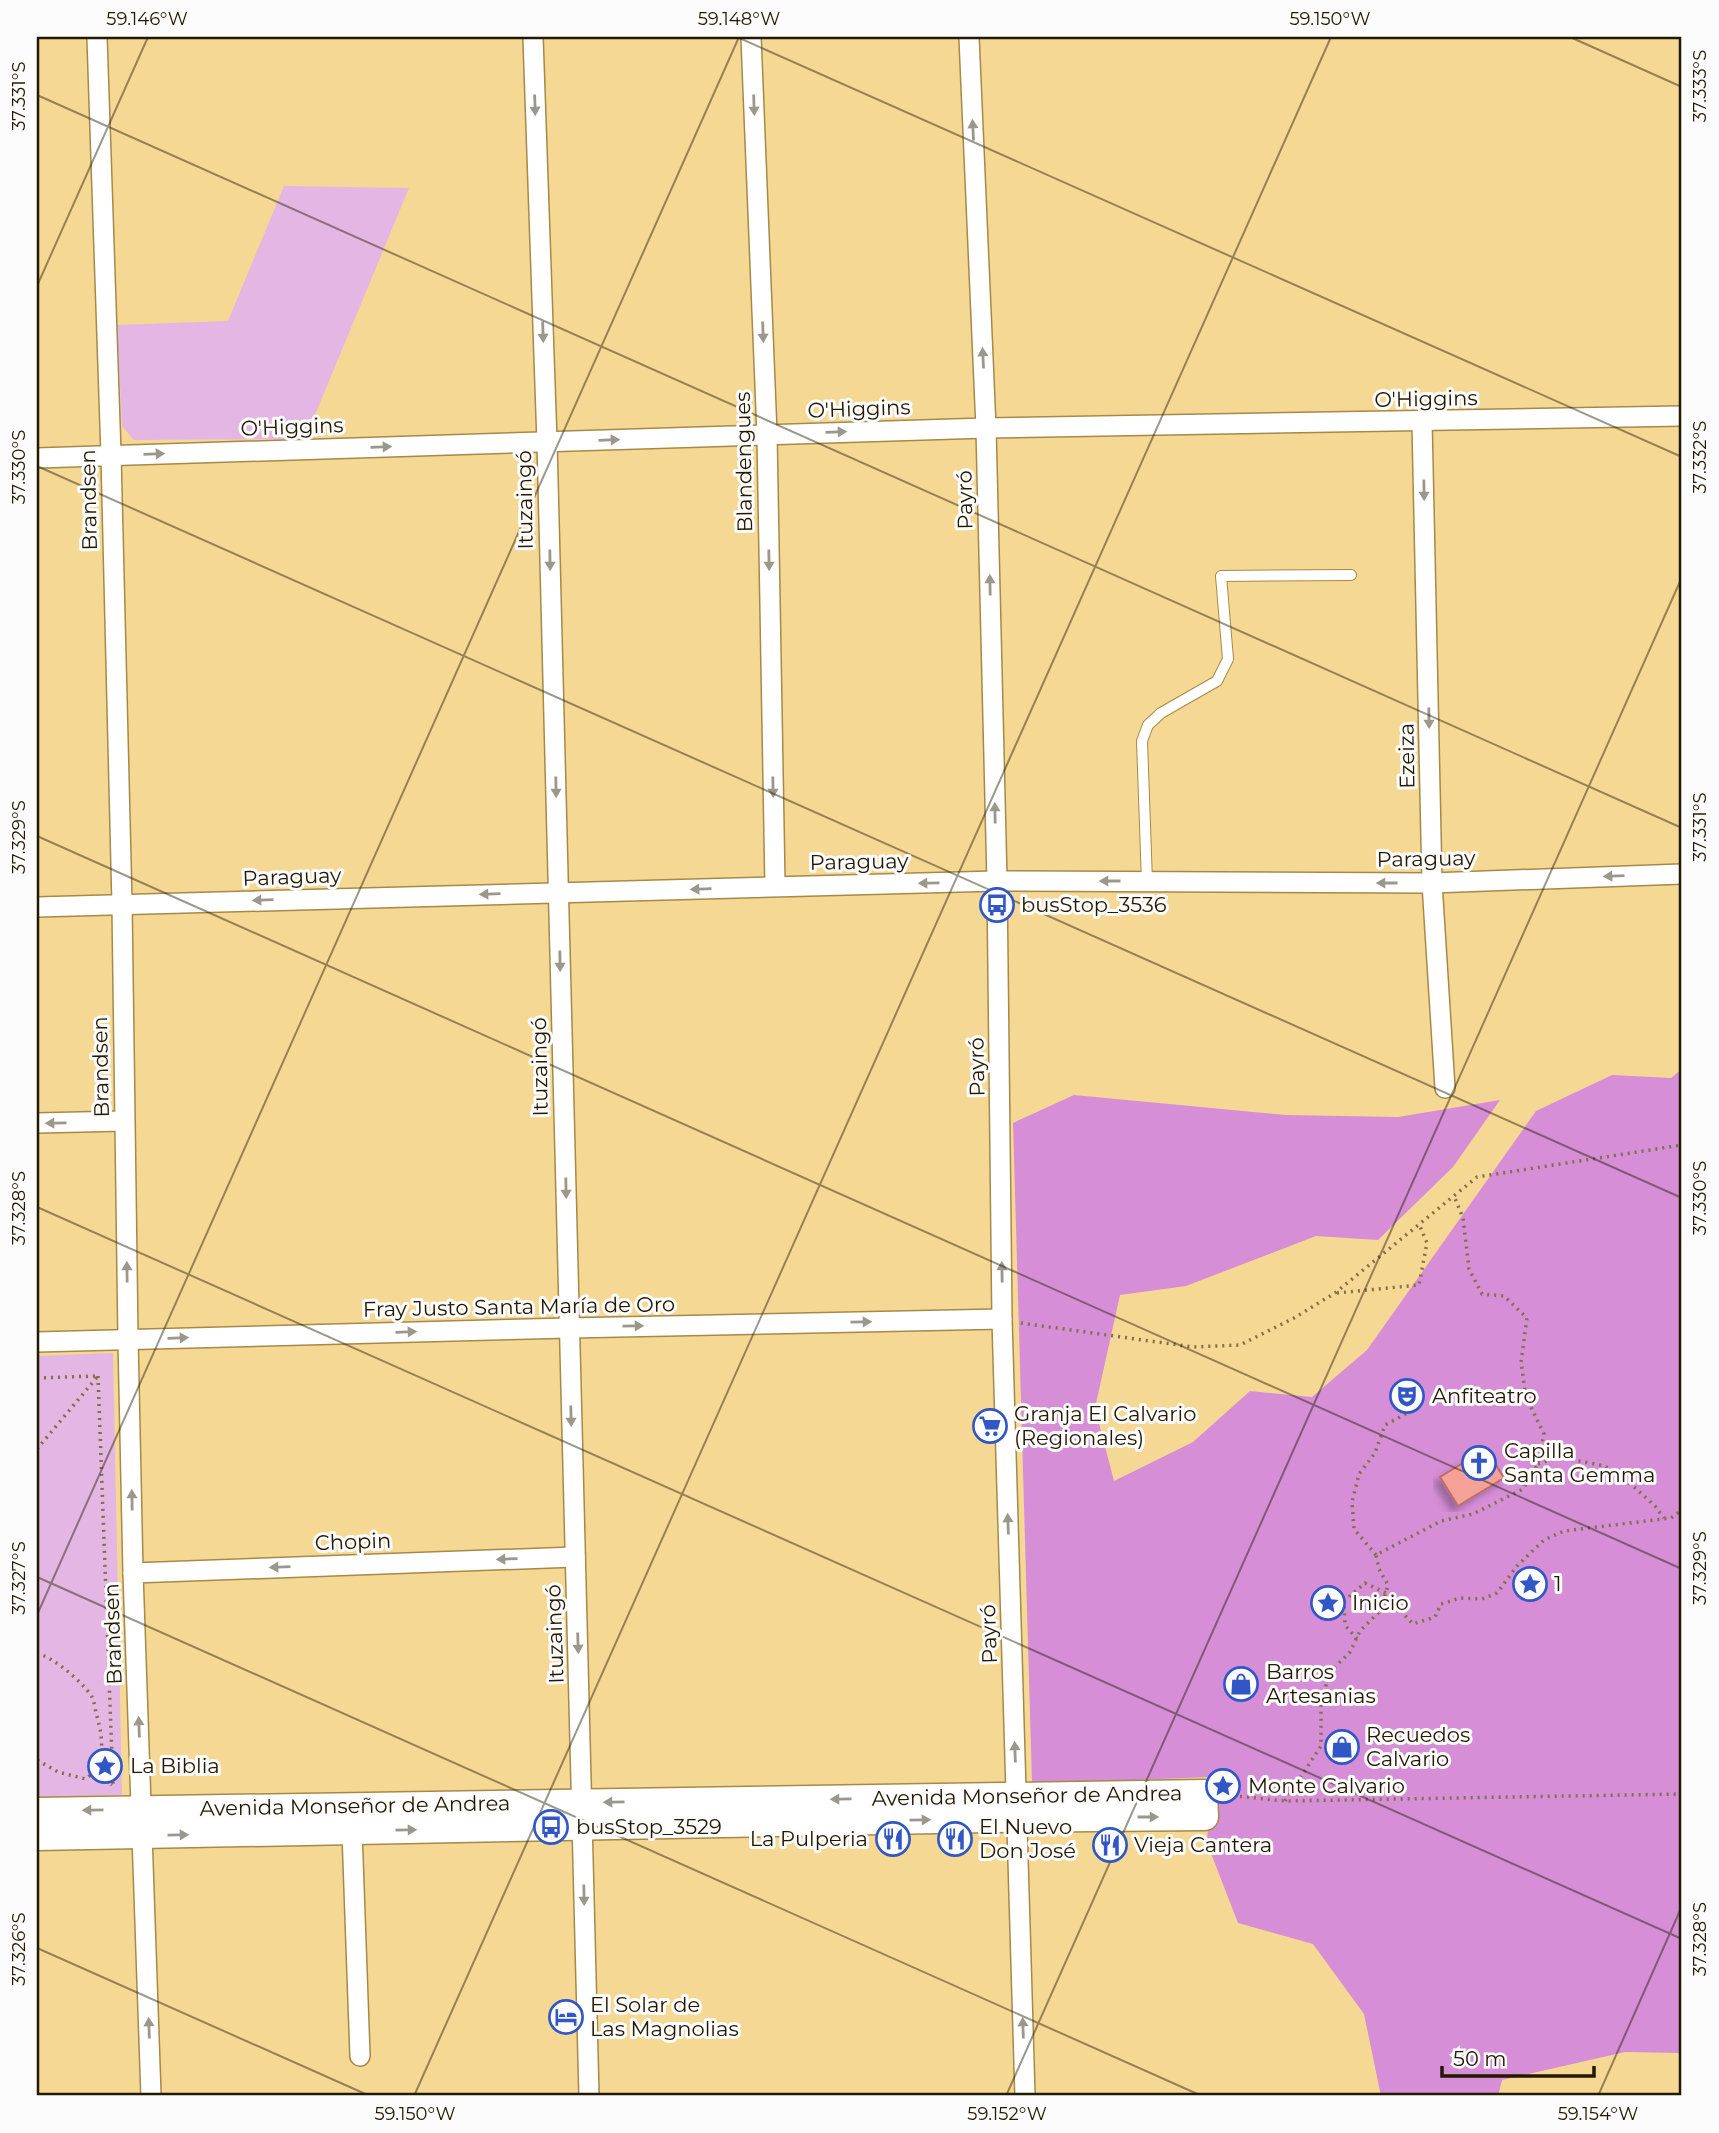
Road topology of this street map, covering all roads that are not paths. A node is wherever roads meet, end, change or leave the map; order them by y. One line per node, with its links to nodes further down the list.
1 (97, 37): 10 (street, Brandsen)
2 (533, 37): 9 (street, Ituzaingó, one-way to 9)
3 (751, 37): 8 (street, Blandengues, one-way to 8)
4 (969, 37): 7 (street, Payró, one-way to 4)
5 (1682, 416): 6 (street, O'Higgins)
6 (1422, 422): 7 (street, O'Higgins); 16 (street, Ezeiza, one-way to 16)
7 (986, 428): 8 (street, O'Higgins, one-way to 7); 14 (street, Payró, one-way to 7)
8 (767, 434): 9 (street, O'Higgins, one-way to 8); 17 (street, Blandengues, one-way to 17)
9 (547, 442): 10 (street, O'Higgins, one-way to 9); 18 (street, Ituzaingó, one-way to 18)
10 (111, 455): 11 (street, O'Higgins); 19 (street, Brandsen)
11 (37, 458)
12 (1350, 575): 15 (lane)
13 (1682, 874): 16 (street, Paraguay, one-way to 16)
14 (997, 881): 15 (street, Paraguay, one-way to 14); 17 (street, Paraguay, one-way to 17); 24 (street, Payró, one-way to 14)
15 (1147, 882): 16 (street, Paraguay, one-way to 15)
16 (1432, 883): 21 (street, Ezeiza)
17 (775, 887): 18 (street, Paraguay, one-way to 18)
18 (558, 892): 19 (street, Paraguay, one-way to 19); 25 (street, Ituzaingó, one-way to 25)
19 (122, 904): 20 (street, Paraguay); 22 (street, Brandsen)
20 (37, 906)
21 (1445, 1088)
22 (124, 1121): 23 (street, one-way to 23); 26 (street, Brandsen, one-way to 22)
23 (37, 1123)
24 (1002, 1320): 25 (street, Fray Justo Santa María de Oro, one-way to 24); 31 (street, Payró, one-way to 24)
25 (569, 1328): 26 (street, Fray Justo Santa María de Oro, one-way to 25); 28 (street, Ituzaingó, one-way to 28)
26 (128, 1339): 27 (street, Fray Justo Santa María de Oro); 29 (street, Brandsen, one-way to 26)
27 (37, 1342)
28 (575, 1557): 29 (street, Chopin, one-way to 29); 33 (street, Ituzaingó, one-way to 33)
29 (134, 1573): 34 (street, Brandsen, one-way to 29)
30 (1204, 1793): 31 (street, Avenida Monseñor de Andrea)
31 (1017, 1807): 33 (street, Avenida Monseñor de Andrea); 40 (street, Payró, one-way to 31)
32 (37, 1811): 34 (street, Avenida Monseñor de Andrea, one-way to 32)
33 (582, 1815): 34 (street, Avenida Monseñor de Andrea); 35 (street, Avenida Monseñor de Andrea, one-way to 33); 39 (street, Ituzaingó, one-way to 39)
34 (143, 1822): 35 (street, Avenida Monseñor de Andrea, one-way to 35); 36 (street, Avenida Monseñor de Andrea); 38 (street, Brandsen, one-way to 34)
35 (352, 1831): 37 (street)
36 (37, 1837)
37 (360, 2056)
38 (151, 2096)
39 (589, 2096)
40 (1025, 2096)

